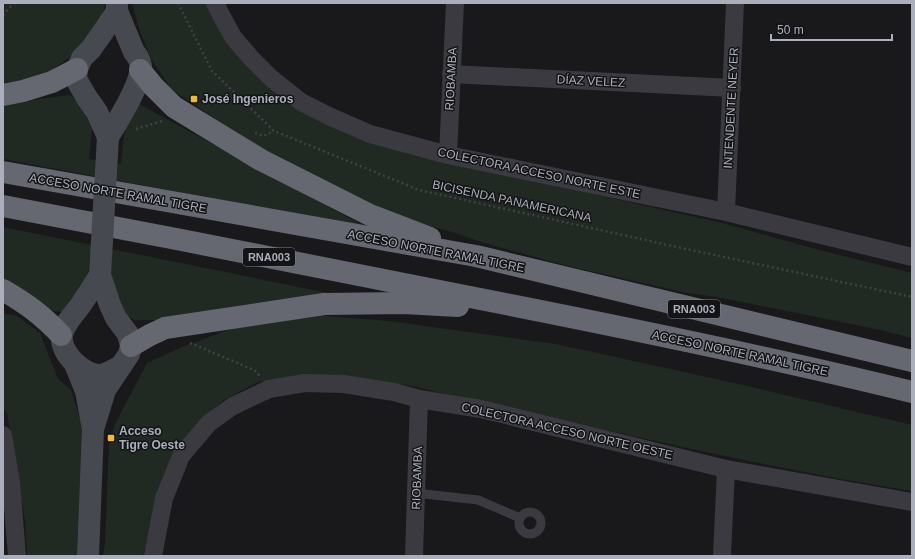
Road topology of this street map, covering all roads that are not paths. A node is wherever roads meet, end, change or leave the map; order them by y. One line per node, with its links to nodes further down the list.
1 (215, 3): 12 (street, COLECTORA ACCESO NORTE ESTE)
2 (455, 3): 8 (street, RIOBAMBA)
3 (735, 3): 9 (street, INTENDENTE NEYER)
4 (117, 7): 5 (street); 6 (street)
5 (91, 49): 6 (street); 7 (street)
6 (137, 61): 11 (street); 16 (highway)
7 (77, 69): 10 (highway); 11 (street)
8 (451, 74): 9 (street, DÍAZ VELEZ); 12 (street, RIOBAMBA)
9 (732, 88): 15 (street, INTENDENTE NEYER)
10 (3, 95)
11 (108, 137): 18 (street, bridge)
12 (448, 155): 15 (street, COLECTORA ACCESO NORTE ESTE)
13 (3, 172): 16 (highway, ACCESO NORTE RAMAL TIGRE / RNA003)
14 (3, 206): 20 (highway, ACCESO NORTE RAMAL TIGRE / RNA003)
15 (726, 212): 17 (street, COLECTORA ACCESO NORTE ESTE)
16 (476, 256): 23 (highway, ACCESO NORTE RAMAL TIGRE / RNA003)
17 (912, 257)
18 (100, 275): 21 (street); 22 (street)
19 (3, 290): 21 (highway)
20 (534, 310): 22 (highway); 26 (highway, ACCESO NORTE RAMAL TIGRE / RNA003)
21 (62, 335): 24 (street)
22 (131, 346): 25 (street)
23 (912, 361)
24 (75, 364): 25 (street); 28 (street)
25 (120, 366): 28 (street)
26 (912, 392)
27 (419, 399): 30 (street, COLECTORA ACCESO NORTE OESTE); 31 (street, RIOBAMBA); 37 (street, COLECTORA ACCESO NORTE OESTE)
28 (93, 429): 36 (street)
29 (3, 435): 34 (street)
30 (726, 469): 32 (street, COLECTORA ACCESO NORTE OESTE); 39 (street)
31 (416, 493): 33 (lane); 38 (street, RIOBAMBA)
32 (912, 502)
33 (520, 518)
34 (9, 529): 35 (street)
35 (17, 556)
36 (88, 556)
37 (153, 556)
38 (414, 556)
39 (722, 556)

